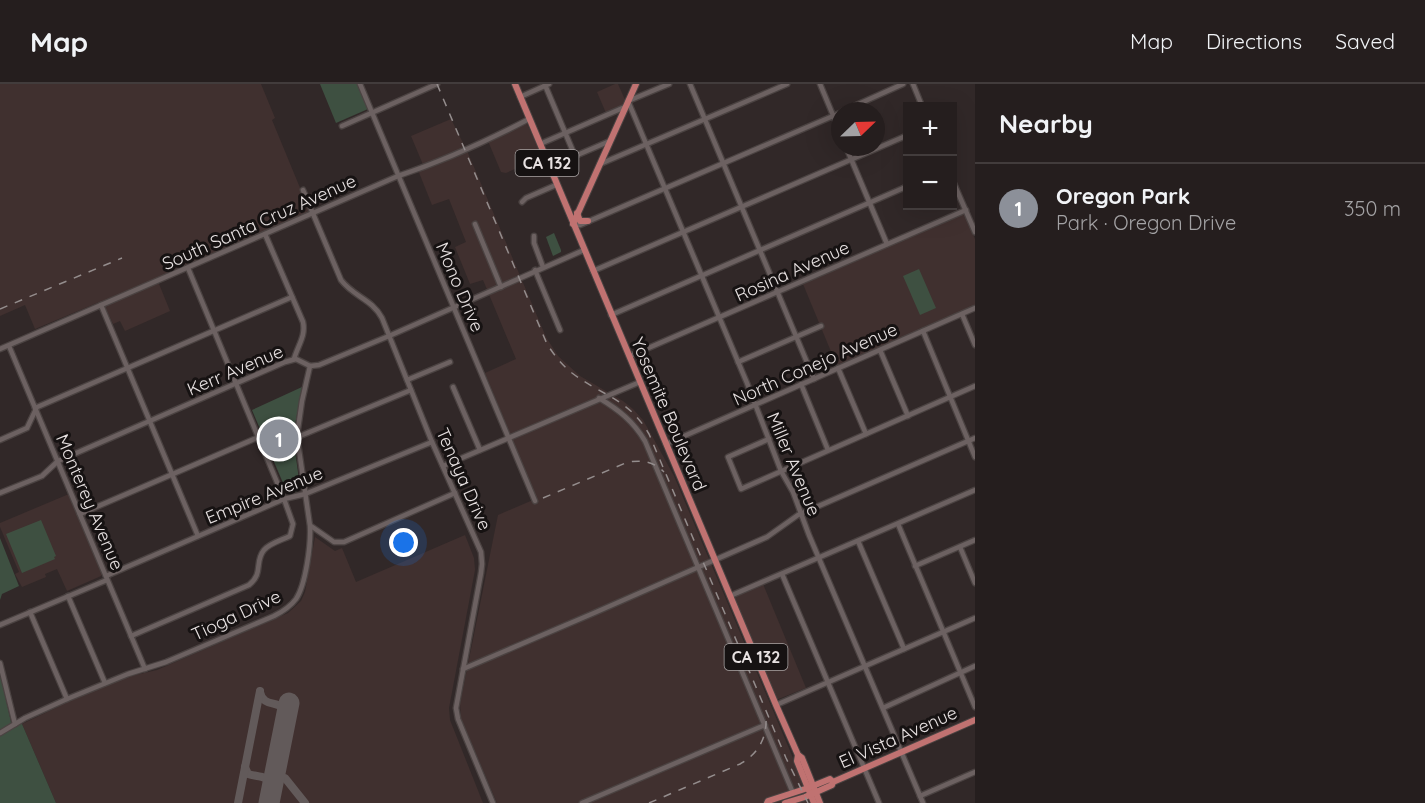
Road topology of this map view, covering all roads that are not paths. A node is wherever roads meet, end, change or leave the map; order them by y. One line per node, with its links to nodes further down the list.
1 (360, 84): 17 (street, Mono Drive)
2 (437, 84): 17 (street)
3 (515, 84): 12 (main road, Yosemite Boulevard / CA 132)
4 (636, 84): 15 (main road)
5 (669, 84): 15 (street)
6 (690, 84): 20 (street)
7 (787, 84): 20 (street)
8 (820, 84): 16 (street)
9 (903, 84): 13 (street)
10 (913, 84): 14 (street)
11 (547, 85): 12 (street); 22 (street)
12 (520, 97): 19 (main road, Yosemite Boulevard / CA 132)
13 (864, 102)
14 (920, 102)
15 (627, 104): 22 (street); 24 (main road); 26 (street, Miller Avenue)
16 (831, 111)
17 (372, 113): 21 (street); 31 (street, Mono Drive)
18 (831, 117): 29 (street)
19 (529, 119): 25 (main road, Yosemite Boulevard / CA 132); 31 (street, South Santa Cruz Avenue)
20 (705, 120): 26 (street); 29 (street)
21 (342, 126)
22 (565, 133): 24 (street); 25 (street)
23 (903, 137): 28 (street)
24 (610, 141): 30 (main road)
25 (540, 144): 32 (main road, Yosemite Boulevard / CA 132)
26 (646, 145): 30 (street); 33 (street, Miller Avenue)
27 (850, 156): 28 (street)
28 (852, 159): 38 (street); 41 (street)
29 (723, 163): 33 (street); 41 (street)
30 (600, 164): 39 (main road)
31 (398, 176): 43 (street, South Santa Cruz Avenue); 64 (street, Mono Drive)
32 (556, 185): 37 (street); 40 (main road, Yosemite Boulevard / CA 132)
33 (665, 188): 45 (street); 48 (street, Miller Avenue)
34 (903, 188): 38 (street)
35 (303, 190): 43 (street, Tenaya Drive)
36 (957, 190): 42 (street)
37 (522, 202)
38 (870, 202): 52 (street); 54 (street)
39 (581, 205): 40 (main road); 44 (main road)
40 (566, 207): 47 (main road, Yosemite Boulevard / CA 132)
41 (741, 207): 48 (street); 54 (street)
42 (966, 210): 49 (street); 52 (street, Rosina Avenue)
43 (313, 213): 50 (street, South Santa Cruz Avenue); 73 (street, Tenaya Drive)
44 (577, 213): 45 (main road); 47 (main road)
45 (588, 222): 47 (street)
46 (475, 224): 60 (street)
47 (573, 224): 53 (main road, Yosemite Boulevard / CA 132)
48 (683, 232): 58 (street); 59 (street, Miller Avenue)
49 (975, 232)
50 (265, 234): 56 (street, South Santa Cruz Avenue); 62 (street)
51 (534, 236): 55 (street)
52 (887, 244): 61 (street, Rosina Avenue)
53 (584, 250): 55 (street, Kerr Avenue); 58 (main road, Yosemite Boulevard / CA 132)
54 (760, 250): 59 (street); 61 (street)
55 (543, 267): 57 (street, Kerr Avenue)
56 (188, 268): 63 (street, South Santa Cruz Avenue); 71 (street)
57 (536, 270): 60 (street, Kerr Avenue); 70 (street)
58 (593, 271): 67 (main road, Yosemite Boulevard / CA 132)
59 (701, 275): 67 (street); 68 (street, Miller Avenue)
60 (501, 286): 64 (street, Kerr Avenue)
61 (777, 292): 68 (street, Rosina Avenue); 74 (street)
62 (292, 297): 71 (street); 80 (street)
63 (101, 305): 76 (street, South Santa Cruz Avenue); 84 (street)
64 (454, 307): 73 (street, Kerr Avenue); 103 (street, Mono Drive)
65 (975, 308): 66 (street, North Conejo Avenue)
66 (962, 314): 72 (street, North Conejo Avenue); 75 (street)
67 (611, 315): 79 (main road, Yosemite Boulevard / CA 132)
68 (719, 317): 79 (street, Rosina Avenue); 82 (street, Miller Avenue)
69 (821, 326): 74 (street)
70 (560, 330)
71 (215, 331): 84 (street); 89 (street)
72 (923, 331): 78 (street, North Conejo Avenue); 94 (street)
73 (389, 336): 83 (street, Kerr Avenue); 87 (street, Tenaya Drive)
74 (796, 337): 82 (street); 86 (street)
75 (975, 345)
76 (9, 346): 77 (street, South Santa Cruz Avenue); 97 (street, Monterey Avenue)
77 (0, 349)
78 (880, 350): 85 (street, North Conejo Avenue); 98 (street)
79 (630, 356): 88 (main road, Yosemite Boulevard / CA 132)
80 (294, 359): 83 (street, Kerr Avenue); 89 (street, Kerr Avenue)
81 (450, 362): 87 (street)
82 (738, 362): 96 (street, Miller Avenue)
83 (310, 366): 101 (street, Tioga Drive)
84 (128, 368): 97 (street); 99 (street)
85 (838, 368): 86 (street, North Conejo Avenue); 100 (street)
86 (814, 379): 90 (street, North Conejo Avenue)
87 (407, 380): 93 (street, Tenaya Drive)
88 (640, 382): 95 (street); 109 (main road, Yosemite Boulevard / CA 132)
89 (236, 383): 99 (street, Kerr Avenue); 102 (street)
90 (801, 384): 96 (street, North Conejo Avenue); 111 (street)
91 (975, 386): 94 (street)
92 (453, 387): 110 (street)
93 (411, 390): 101 (street); 108 (street, Tenaya Drive)
94 (951, 397): 98 (street); 107 (street)
95 (599, 399): 103 (street); 134 (street)
96 (755, 404): 106 (street, Miller Avenue); 109 (street, North Conejo Avenue)
97 (35, 408): 105 (street); 113 (street, Monterey Avenue)
98 (908, 416): 100 (street)
99 (150, 421): 113 (street, Kerr Avenue); 116 (street)
100 (866, 434): 111 (street)
101 (297, 436): 120 (street, Tioga Drive)
102 (259, 437): 116 (street); 121 (street)
103 (509, 438): 110 (street); 122 (street, Mono Drive)
104 (975, 438): 107 (street)
105 (0, 439)
106 (769, 439): 115 (street, Miller Avenue); 115 (street)
107 (969, 441): 112 (street); 124 (street)
108 (432, 442): 114 (street, Tenaya Drive); 120 (street, Empire Avenue)
109 (666, 444): 132 (main road, Yosemite Boulevard / CA 132)
110 (480, 450): 114 (street)
111 (828, 450): 115 (street)
112 (975, 457)
113 (58, 461): 118 (street, Kerr Avenue); 123 (street, Monterey Avenue)
114 (443, 466): 119 (street, Tenaya Drive)
115 (782, 471): 124 (street, Miller Avenue)
116 (172, 474): 123 (street); 127 (street)
117 (975, 490): 125 (street)
118 (0, 493)
119 (455, 493): 126 (street); 150 (street, Tenaya Drive)
120 (305, 494): 121 (street, Empire Avenue); 126 (street, Tioga Drive)
121 (284, 499): 127 (street, Empire Avenue); 144 (street)
122 (536, 501)
123 (80, 514): 136 (street, Monterey Avenue)
124 (801, 514): 131 (street, Miller Avenue); 132 (street)
125 (898, 524): 129 (street); 133 (street)
126 (310, 526): 149 (street, Tioga Drive)
127 (198, 536): 136 (street, Empire Avenue)
128 (975, 540): 130 (street)
129 (858, 541): 131 (street); 145 (street)
130 (960, 546): 133 (street); 137 (street)
131 (819, 558): 135 (street); 147 (street, Miller Avenue)
132 (715, 560): 134 (street); 139 (main road, Yosemite Boulevard / CA 132)
133 (915, 566): 143 (street)
134 (699, 568): 150 (street); 160 (street)
135 (782, 574): 139 (street); 153 (street)
136 (107, 578): 138 (street, Empire Avenue); 144 (street, Monterey Avenue)
137 (975, 583)
138 (69, 596): 140 (street, Empire Avenue); 152 (street)
139 (730, 596): 155 (main road, Yosemite Boulevard / CA 132)
140 (30, 612): 142 (street, Empire Avenue); 154 (street)
141 (975, 618): 143 (street)
142 (0, 625)
143 (943, 632): 145 (street); 151 (street)
144 (131, 636): 149 (street, Monterey Avenue)
145 (904, 649): 147 (street)
146 (0, 663): 159 (street)
147 (865, 666): 153 (street); 157 (street, Miller Avenue)
148 (975, 666): 151 (street)
149 (145, 669): 152 (street, Tioga Drive)
150 (463, 669): 168 (street, Tenaya Drive)
151 (960, 673): 156 (street); 157 (street)
152 (105, 683): 154 (street, Tioga Drive)
153 (828, 683): 155 (street); 163 (street)
154 (67, 699): 159 (street, Tioga Drive)
155 (776, 705): 165 (main road, Yosemite Boulevard / CA 132)
156 (975, 707)
157 (883, 708): 162 (street, Miller Avenue)
158 (975, 720): 162 (main road, El Vista Avenue)
159 (15, 724): 161 (street, Tioga Drive)
160 (765, 725): 167 (street); 169 (street)
161 (0, 733)
162 (902, 752): 163 (main road, El Vista Avenue); 166 (street, Miller Avenue)
163 (865, 768): 165 (main road, El Vista Avenue); 174 (street)
164 (975, 772): 166 (street)
165 (812, 790): 167 (main road, El Vista Avenue); 172 (main road, Yosemite Boulevard); 173 (main road, Yosemite Boulevard)
166 (920, 796): 175 (street, Miller Avenue)
167 (795, 799): 170 (main road); 171 (main road)
168 (493, 803)
169 (582, 803)
170 (767, 803)
171 (785, 803)
172 (814, 803)
173 (820, 803)
174 (879, 803)
175 (923, 803)

